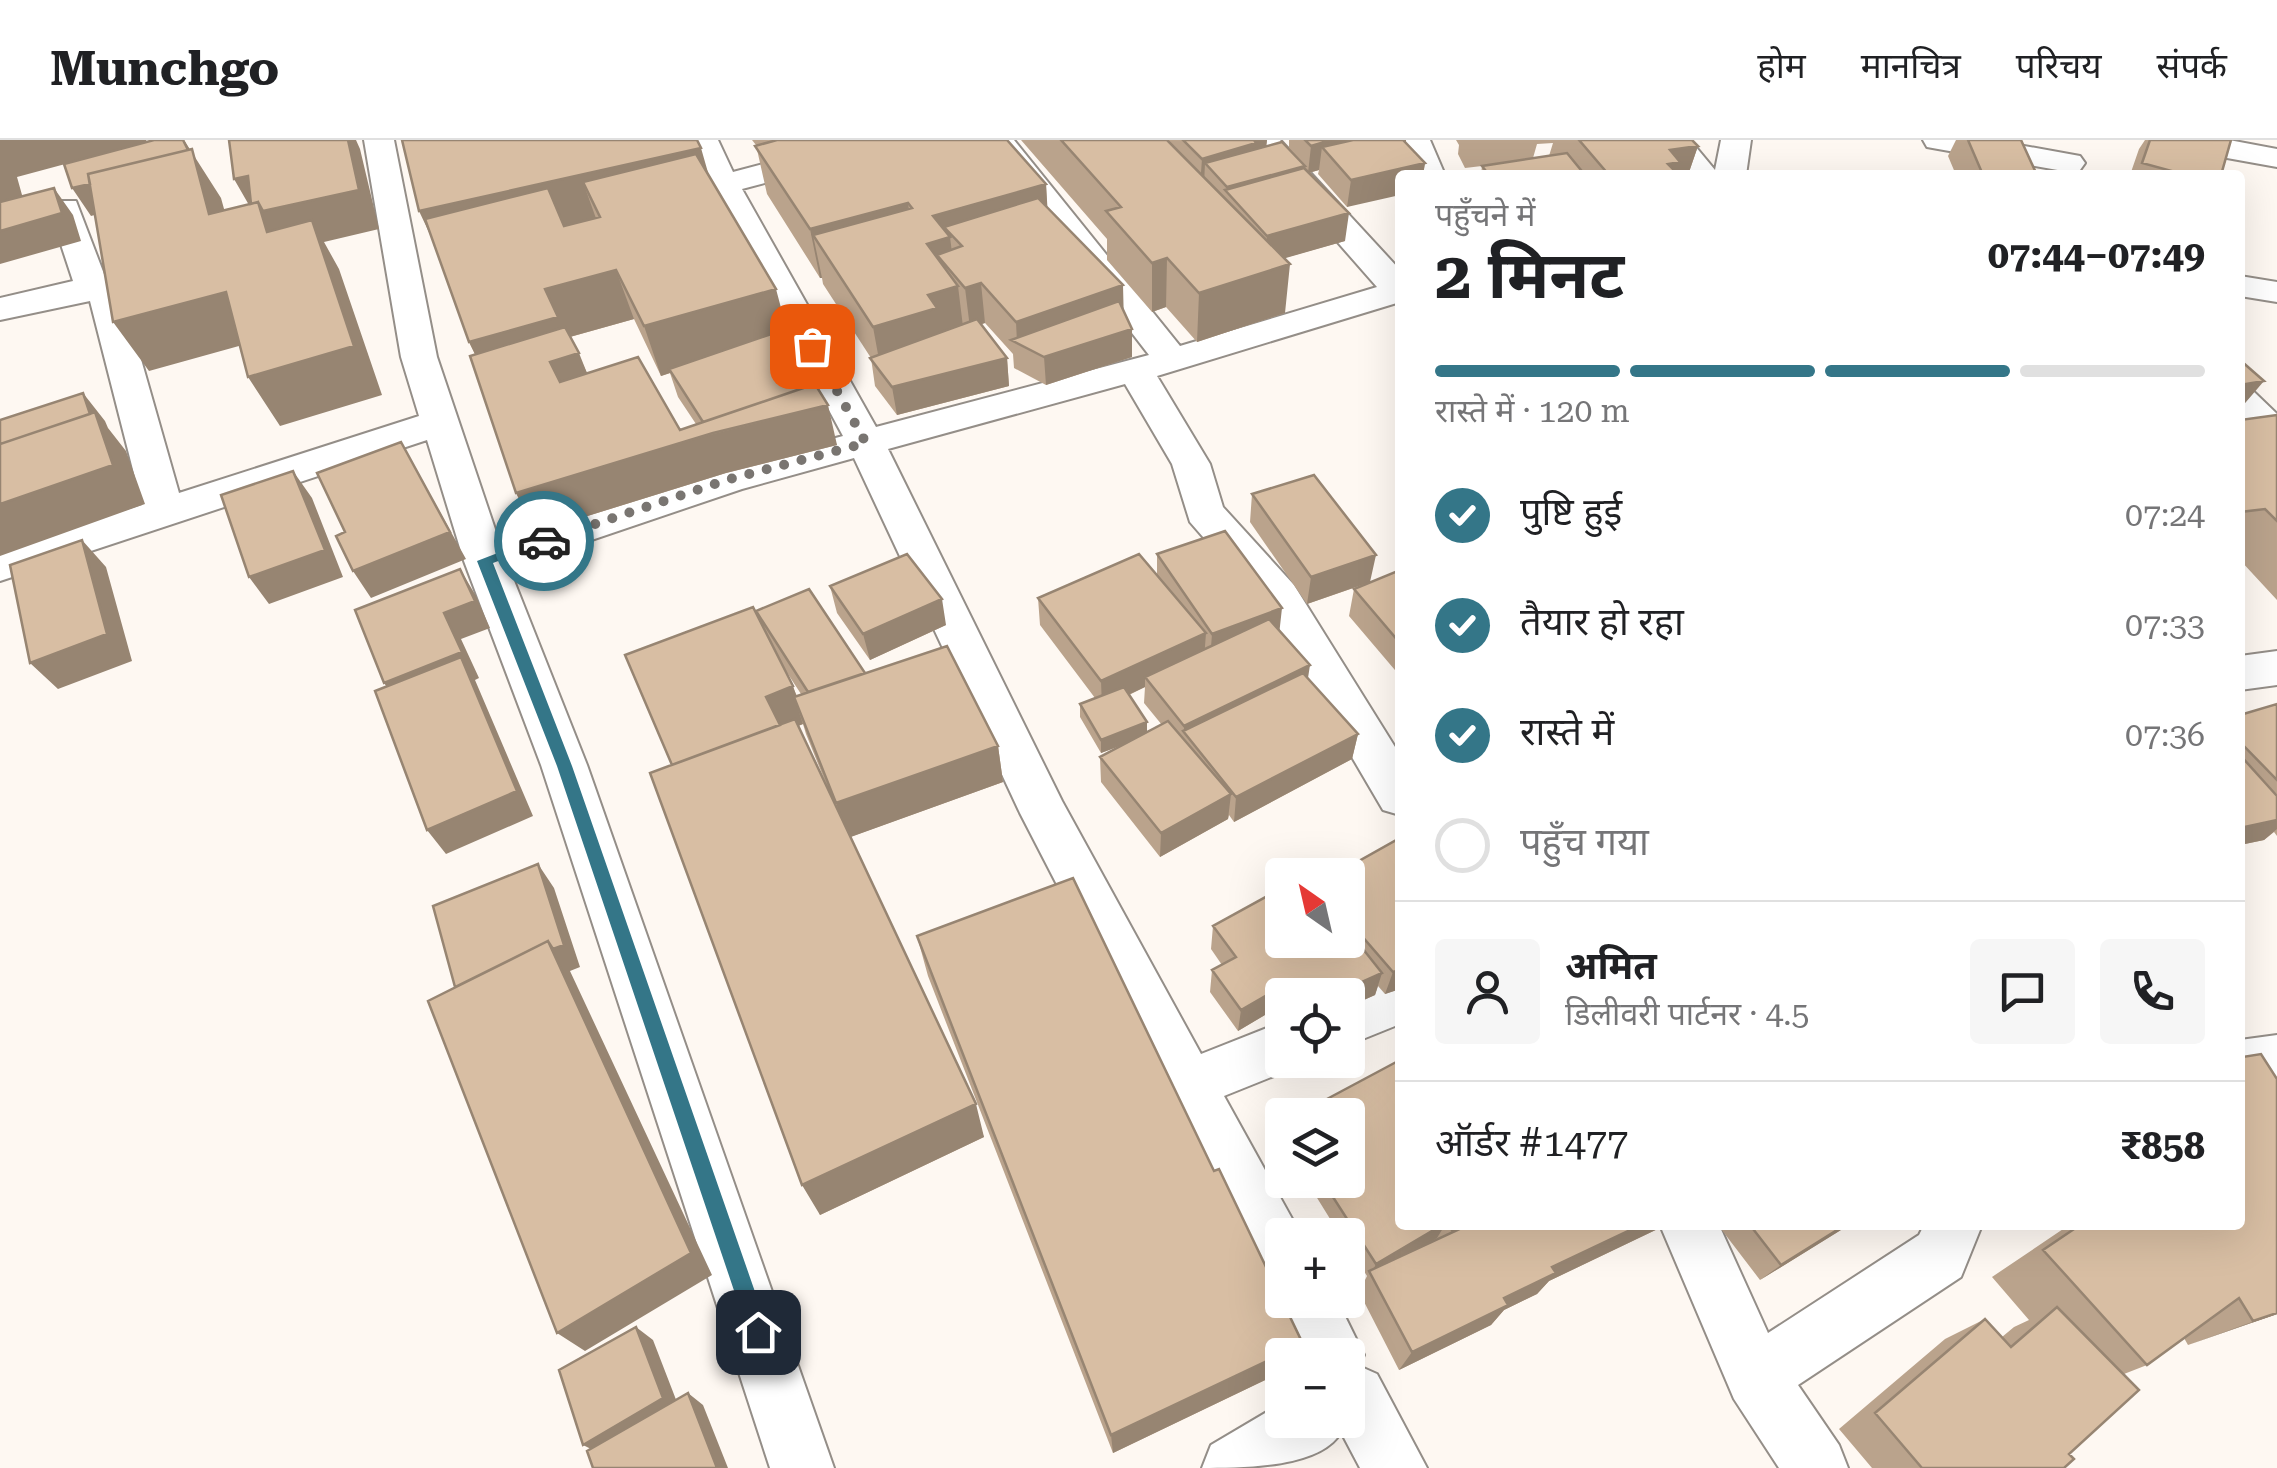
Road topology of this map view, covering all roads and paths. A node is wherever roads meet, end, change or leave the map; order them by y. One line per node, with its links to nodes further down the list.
1 (379, 140): 25 (street)
2 (704, 140): 16 (street)
3 (890, 140): 16 (street)
4 (998, 140): 24 (street)
5 (1263, 140): 18 (street)
6 (1415, 140): 13 (street)
7 (1673, 140): 14 (street)
8 (1736, 140): 15 (street)
9 (1938, 140): 12 (street)
10 (2177, 140): 11 (street)
11 (2277, 158)
12 (2069, 159)
13 (1427, 170)
14 (1699, 170)
15 (1731, 170)
16 (723, 184): 26 (street)
17 (65, 208): 19 (street)
18 (1395, 285)
19 (92, 286): 23 (street); 27 (street)
20 (2245, 287): 21 (street)
21 (2277, 292)
22 (1395, 293): 24 (street)
23 (0, 308)
24 (1154, 366): 26 (street); 32 (street)
25 (440, 422): 27 (street); 28 (street)
26 (866, 443): 28 (street); 38 (street)
27 (164, 512): 29 (street)
28 (484, 561): 45 (street)
29 (0, 566)
30 (2277, 668): 31 (street)
31 (2245, 672)
32 (1395, 788)
33 (1395, 1001): 34 (street)
34 (1365, 1013)
35 (1265, 1054): 38 (street)
36 (2277, 1060): 37 (street)
37 (2245, 1064)
38 (1190, 1084): 39 (street)
39 (1265, 1227)
40 (1691, 1230): 42 (street)
41 (1951, 1230): 42 (street)
42 (1756, 1377): 48 (street)
43 (1365, 1425): 47 (street)
44 (1275, 1438): 46 (street)
45 (802, 1468)
46 (1234, 1468)
47 (1395, 1468)
48 (1816, 1468)

